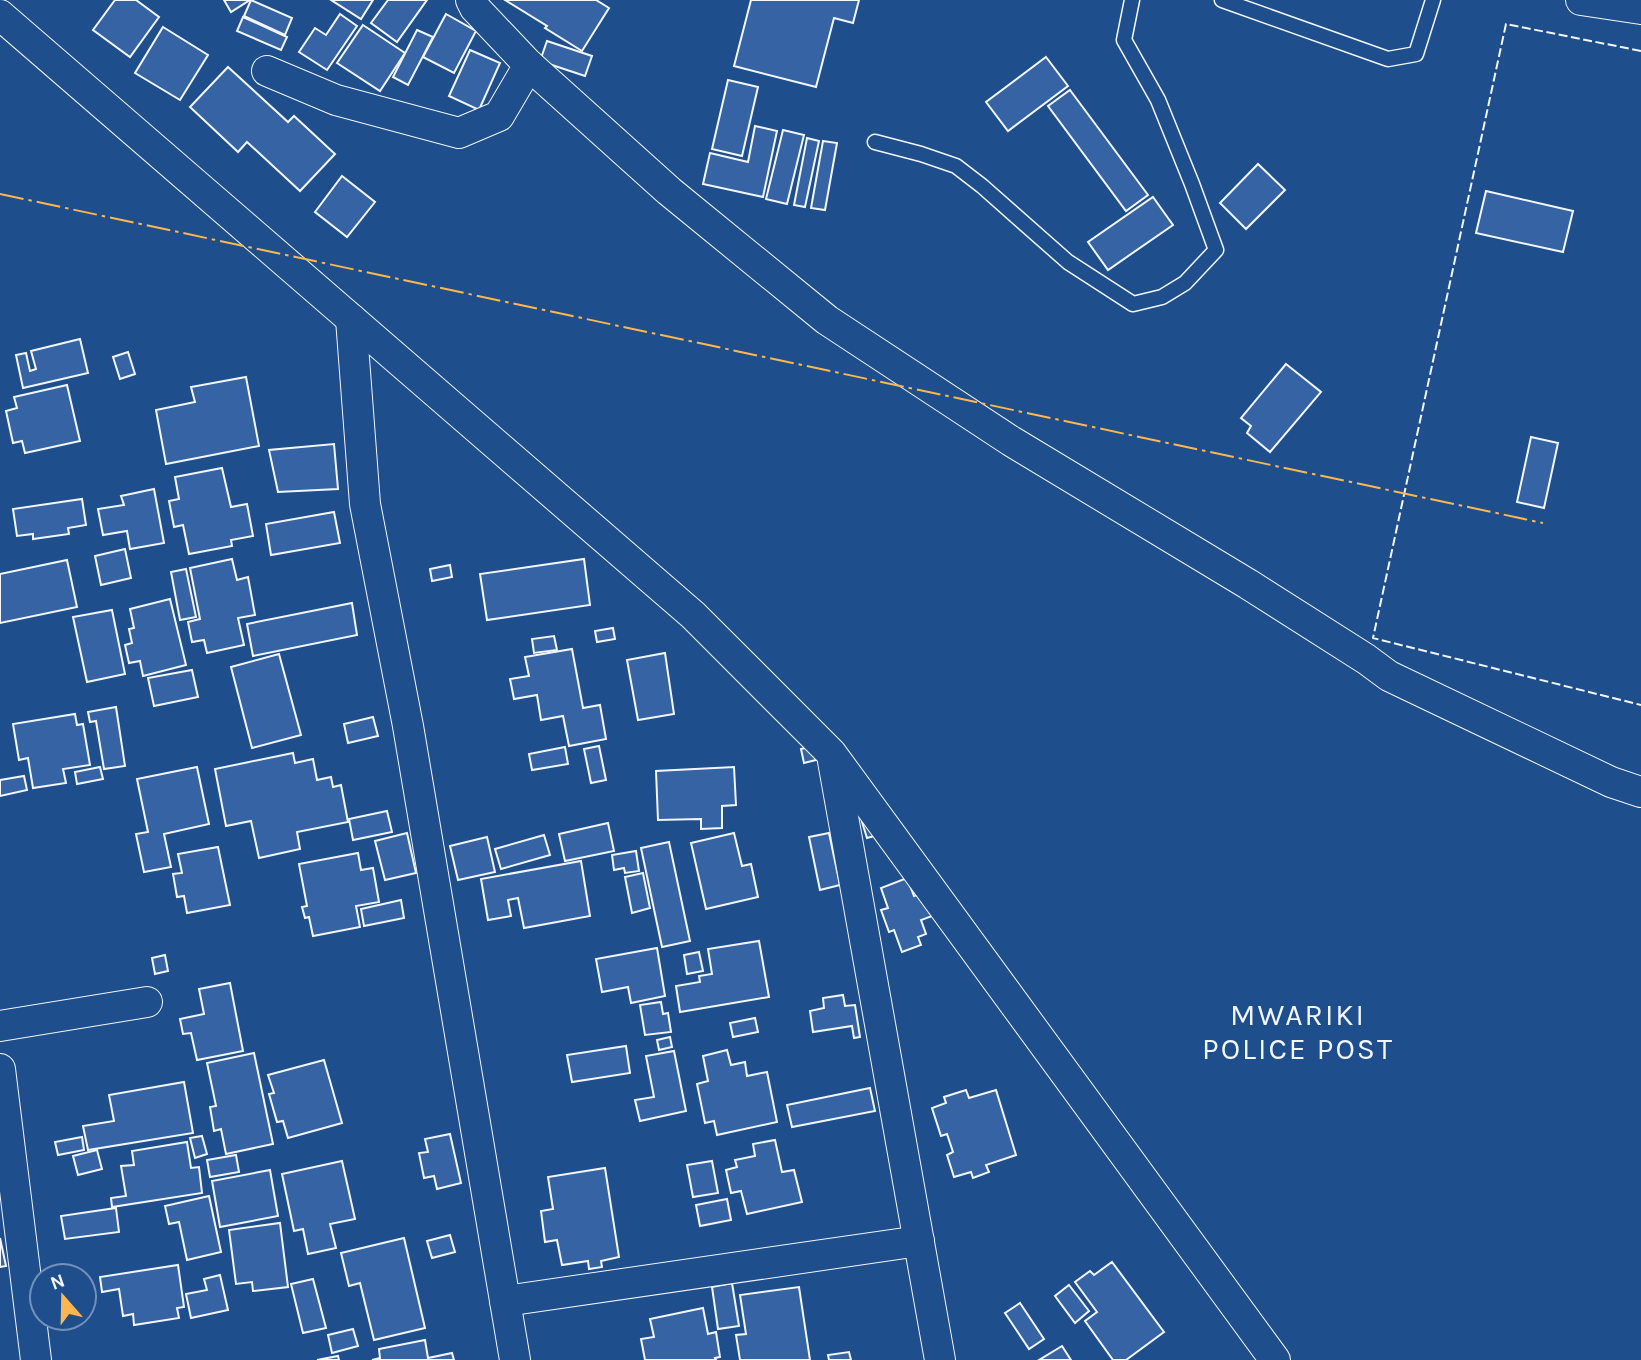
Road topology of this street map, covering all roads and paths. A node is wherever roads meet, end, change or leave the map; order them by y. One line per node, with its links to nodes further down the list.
1 (471, 0): 8 (street)
2 (1132, 0): 10 (lane)
3 (1222, 0): 4 (lane)
4 (1433, 0)
5 (1581, 0): 6 (street)
6 (1641, 9)
7 (0, 15): 11 (street)
8 (529, 65): 9 (street); 13 (street)
9 (267, 71)
10 (875, 142)
11 (351, 319): 12 (street); 18 (street)
12 (831, 754): 17 (street); 22 (street)
13 (1641, 792)
14 (147, 1002): 15 (street)
15 (0, 1026)
16 (0, 1069): 19 (street)
17 (919, 1241): 18 (street); 21 (street)
18 (505, 1301): 20 (street)
19 (36, 1360)
20 (515, 1360)
21 (940, 1360)
22 (1275, 1360)

